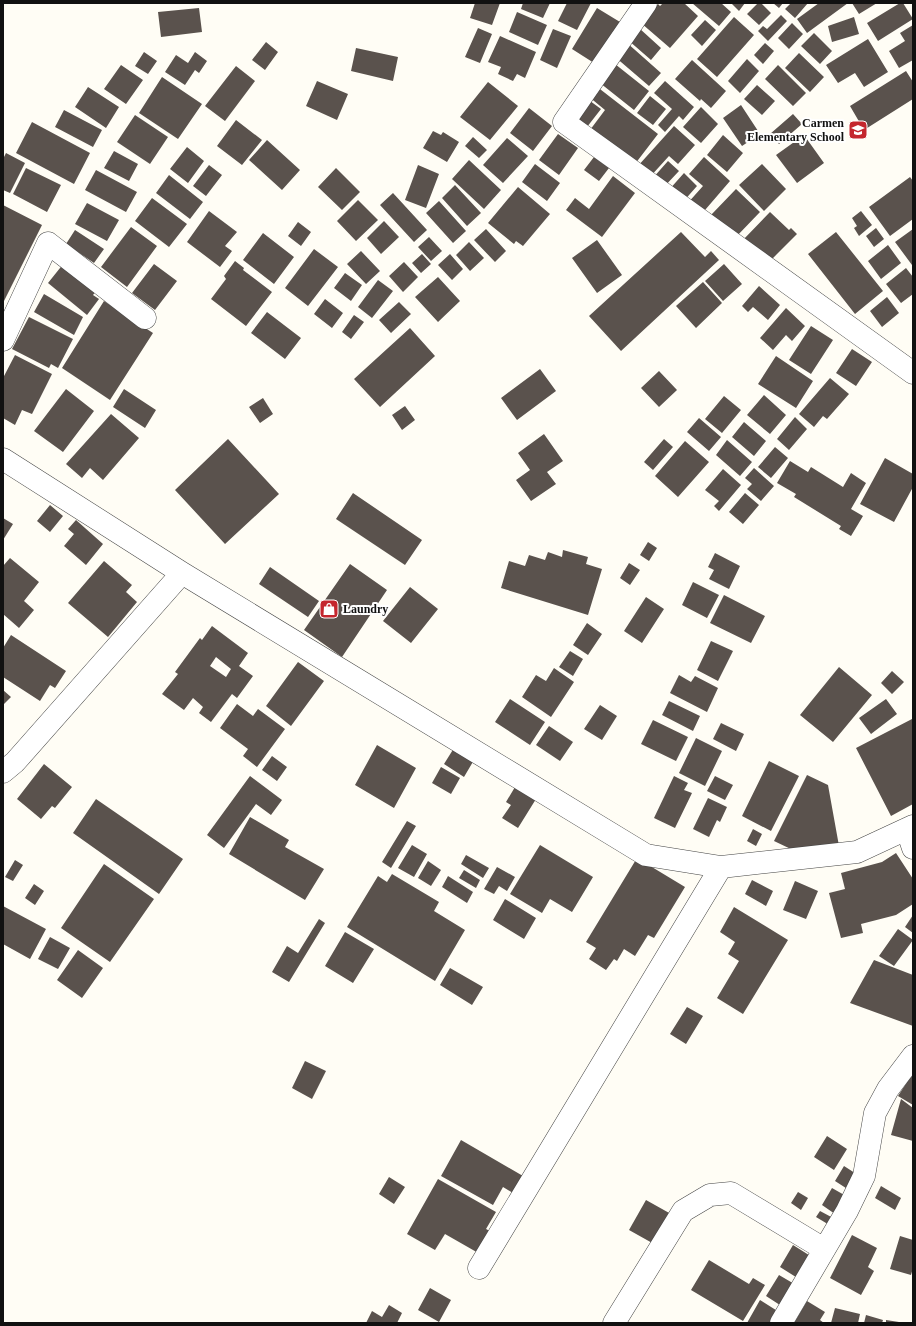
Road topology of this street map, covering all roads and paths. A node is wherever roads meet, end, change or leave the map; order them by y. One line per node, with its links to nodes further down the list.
1 (646, 3): 4 (street)
2 (145, 318): 3 (street)
3 (3, 340)
4 (913, 373)
5 (3, 459): 6 (street)
6 (182, 573): 7 (street); 9 (street)
7 (3, 772)
8 (911, 835): 9 (street)
9 (721, 867): 12 (street)
10 (913, 1056): 11 (street)
11 (824, 1249): 13 (street); 14 (street)
12 (479, 1268)
13 (614, 1323)
14 (781, 1323)

